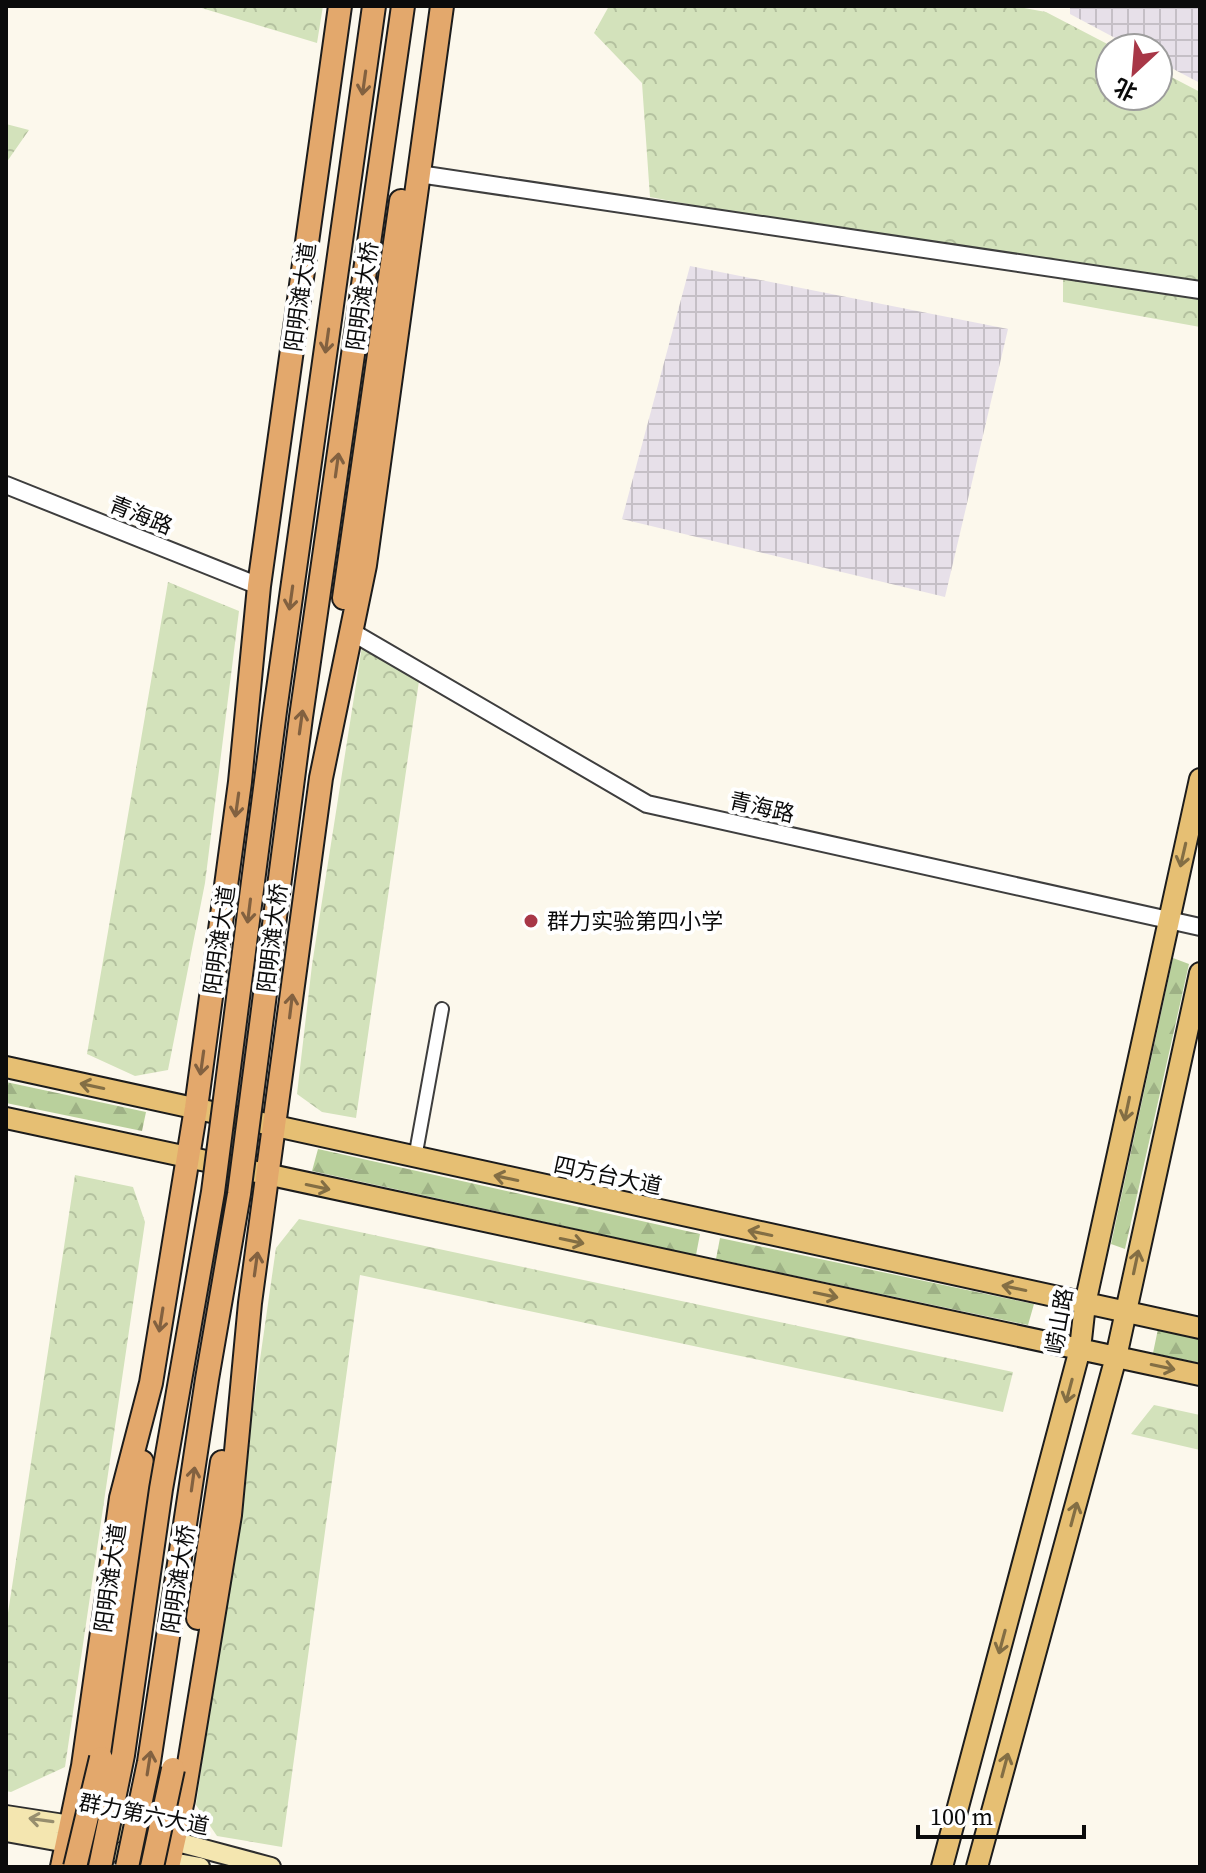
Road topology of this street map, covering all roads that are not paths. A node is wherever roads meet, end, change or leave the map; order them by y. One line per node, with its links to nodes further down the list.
1 (340, 6): 10 (highway, 阳明滩大道)
2 (351, 6): 12 (highway)
3 (374, 6): 40 (highway, 阳明滩大桥, one-way to 40, bridge)
4 (403, 6): 41 (highway, 阳明滩大桥, one-way to 4, bridge)
5 (429, 6): 13 (highway)
6 (442, 6): 7 (highway)
7 (419, 174): 8 (street); 11 (highway)
8 (1200, 290)
9 (6, 485): 10 (street, 青海路)
10 (259, 586): 12 (highway, 阳明滩大道)
11 (352, 632): 13 (highway); 15 (street, 青海路)
12 (241, 770): 20 (highway, 阳明滩大道, one-way to 20)
13 (321, 778): 22 (highway, one-way to 13)
14 (1200, 779): 15 (main road, 崂山路, one-way to 15)
15 (1167, 920): 16 (street, 青海路); 27 (main road, 崂山路, one-way to 27)
16 (1200, 927)
17 (1200, 973): 28 (main road, one-way to 17)
18 (442, 1009): 23 (street)
19 (6, 1067): 20 (main road, 四方台大道, one-way to 19)
20 (196, 1108): 22 (main road, 四方台大道); 24 (highway, 阳明滩大道)
21 (6, 1118): 24 (main road)
22 (276, 1127): 23 (main road, 四方台大道); 25 (highway)
23 (415, 1158): 27 (main road, 四方台大道, one-way to 23)
24 (187, 1159): 25 (main road); 33 (highway, 阳明滩大道, one-way to 33)
25 (268, 1176): 26 (highway, one-way to 25); 30 (main road, one-way to 30)
26 (250, 1303): 37 (highway, bridge); 37 (highway)
27 (1085, 1304): 28 (main road, 四方台大道); 30 (main road, 崂山路)
28 (1125, 1311): 29 (main road, 四方台大道); 31 (main road)
29 (1200, 1328)
30 (1080, 1349): 31 (main road); 44 (main road, 崂山路, one-way to 44)
31 (1116, 1357): 32 (main road, one-way to 32); 45 (main road, one-way to 31)
32 (1200, 1375)
33 (151, 1383): 36 (highway, 阳明滩大道); 39 (highway, bridge)
34 (6, 1815): 36 (main road, 群力第六大道, one-way to 34)
35 (6, 1832): 36 (main road, 群力第六大道)
36 (70, 1833): 37 (main road, 群力第六大道); 38 (highway, 阳明滩大道)
37 (166, 1859): 42 (main road, 群力第六大道); 43 (main road, 群力第六大道)
38 (62, 1867)
39 (75, 1867)
40 (100, 1867)
41 (127, 1867)
42 (200, 1867)
43 (271, 1867)
44 (942, 1867)
45 (977, 1867)

